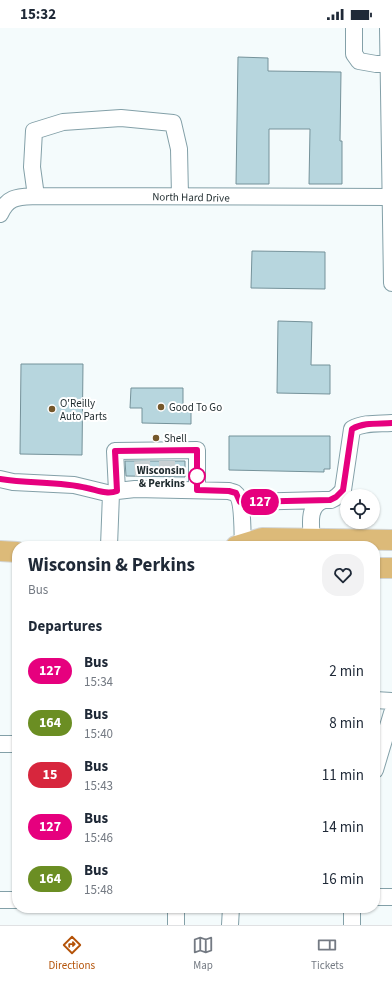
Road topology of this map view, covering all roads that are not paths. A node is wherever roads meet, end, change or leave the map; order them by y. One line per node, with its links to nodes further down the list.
1 (354, 28): 3 (street)
2 (388, 28): 3 (street)
3 (390, 73): 4 (street)
4 (391, 175): 7 (street)
5 (36, 196): 6 (street, North Hard Drive); 6 (street); 8 (street, North Hard Drive)
6 (180, 196): 7 (street, North Hard Drive)
7 (390, 197): 9 (street)
8 (0, 214)
9 (391, 240): 10 (street)
10 (392, 283)
11 (392, 423): 17 (street)
12 (143, 469): 13 (street); 13 (street); 16 (street); 16 (street)
13 (167, 469): 15 (street); 15 (street)
14 (0, 479): 16 (street)
15 (197, 490): 18 (street)
16 (114, 492): 21 (street)
17 (324, 500): 18 (street); 19 (street)
18 (240, 502): 22 (street)
19 (312, 539): 20 (main road); 23 (main road)
20 (392, 540)
21 (109, 541)
22 (240, 541)
23 (253, 541)
24 (0, 551): 25 (main road)
25 (12, 552)
26 (380, 568): 27 (main road)
27 (392, 568)
28 (380, 700): 29 (street)
29 (392, 701)
30 (392, 713): 33 (street)
31 (0, 744): 32 (street)
32 (12, 744)
33 (386, 756)
34 (380, 897): 35 (street)
35 (392, 897)
36 (0, 900): 37 (street)
37 (12, 900)
38 (176, 913): 41 (street)
39 (231, 913): 42 (street)
40 (352, 913): 43 (street)
41 (176, 925)
42 (230, 925)
43 (352, 925)

